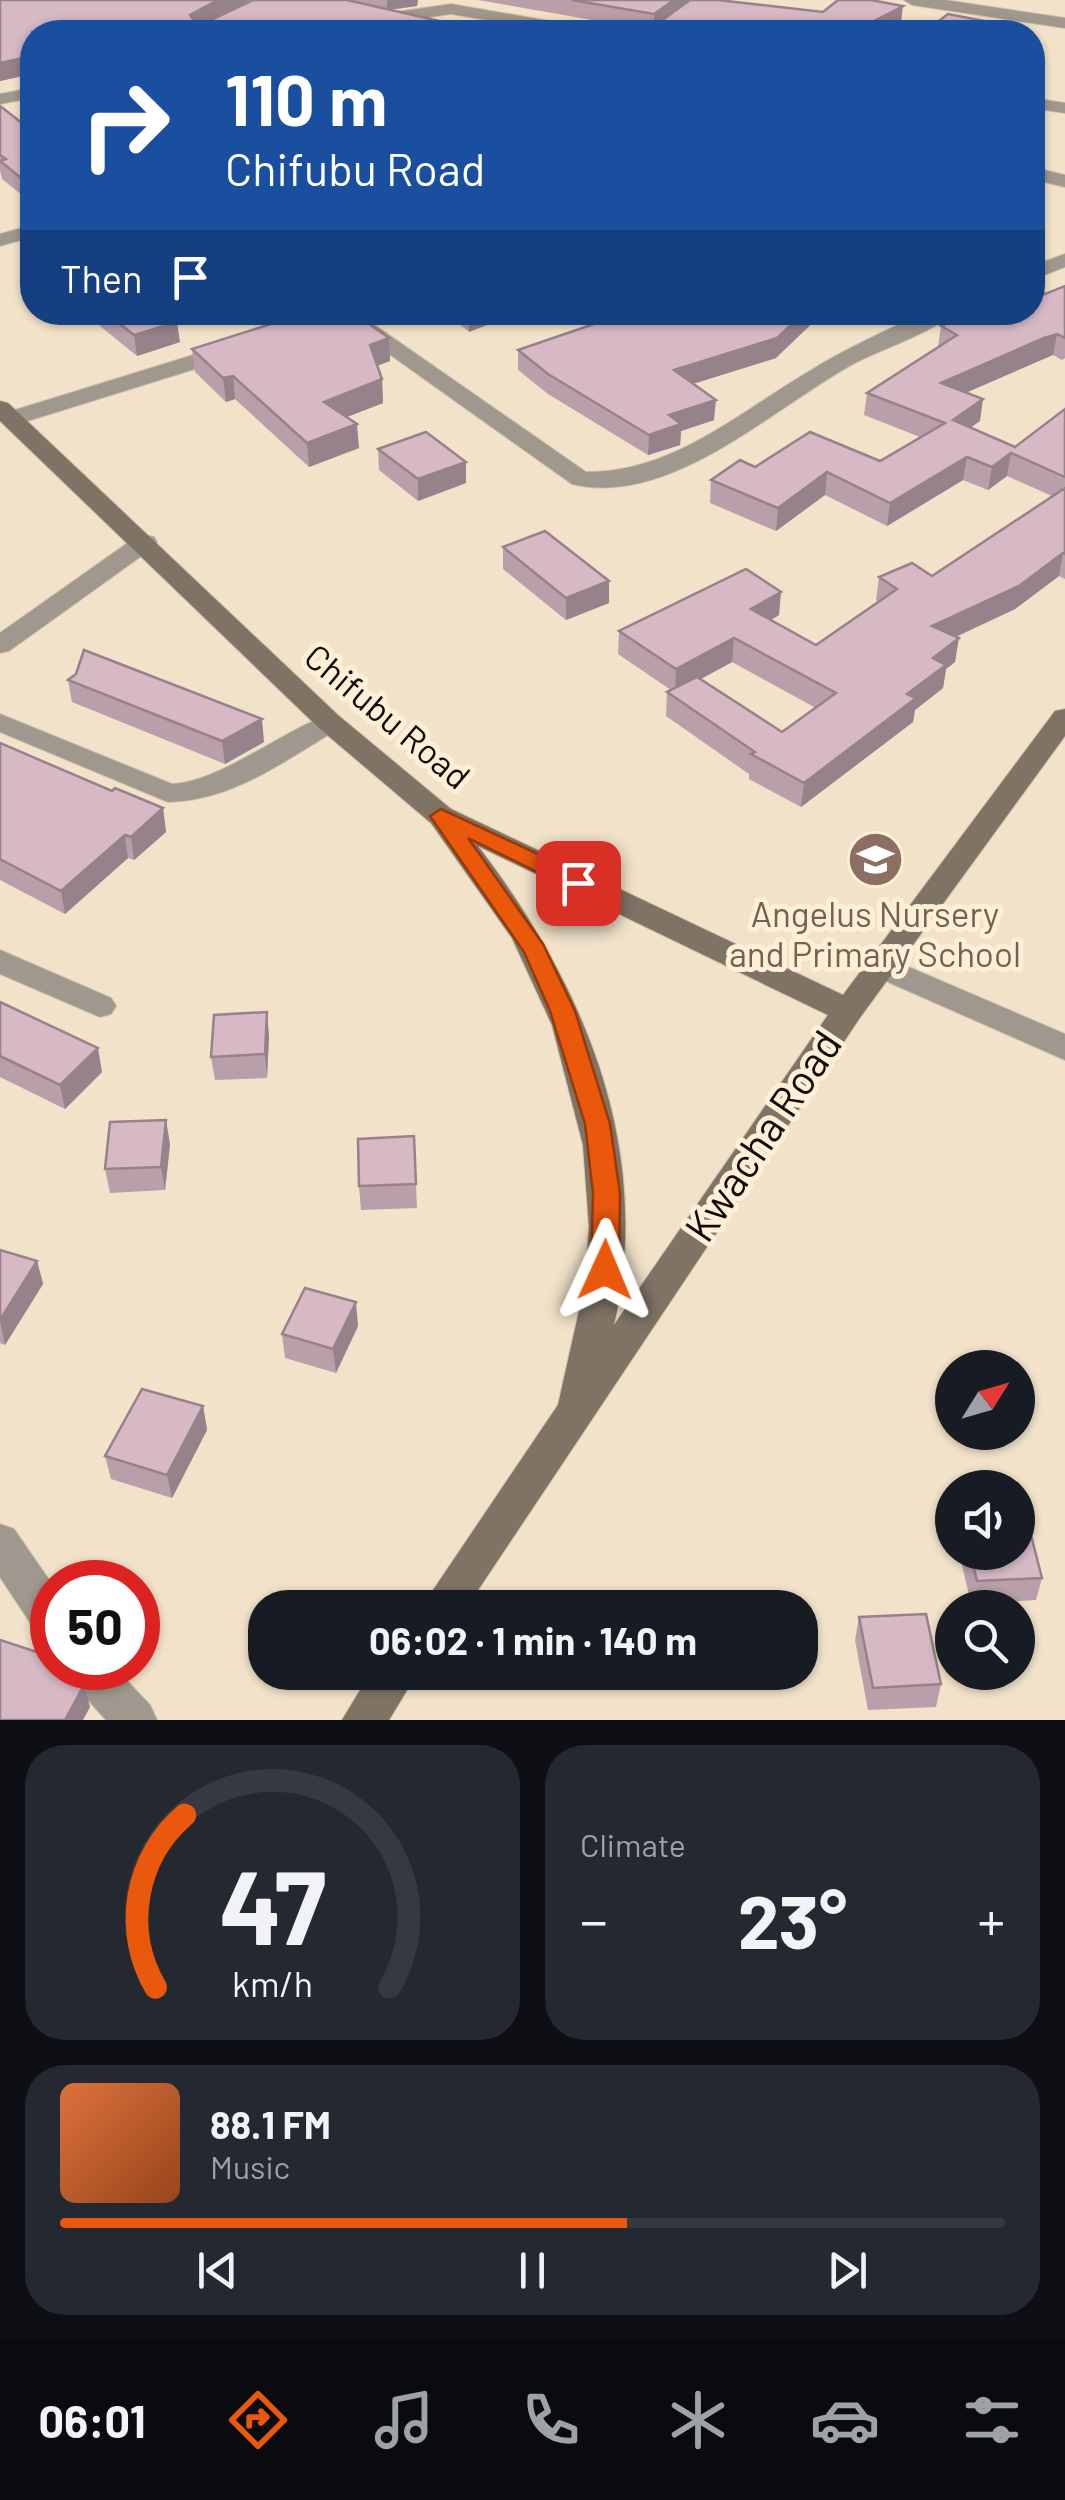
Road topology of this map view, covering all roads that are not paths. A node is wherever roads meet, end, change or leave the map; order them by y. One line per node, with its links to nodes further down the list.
1 (912, 0): 4 (street)
2 (397, 20): 3 (street)
3 (526, 20)
4 (1065, 23)
5 (360, 325): 6 (street)
6 (918, 325)
7 (252, 343): 8 (street)
8 (5, 413): 9 (main road, Chifubu Road)
9 (144, 542): 10 (street); 12 (main road, Chifubu Road)
10 (0, 645)
11 (0, 722): 12 (street)
12 (329, 722): 14 (main road, Chifubu Road)
13 (1059, 733): 16 (main road, Kwacha Road)
14 (441, 816): 18 (main road, Chifubu Road); 20 (main road)
15 (0, 961): 17 (street)
16 (884, 967): 18 (main road, Kwacha Road); 19 (street)
17 (100, 1006)
18 (848, 1012): 20 (main road, Kwacha Road)
19 (1065, 1048)
20 (572, 1418): 23 (main road, Kwacha Road)
21 (0, 1542): 22 (street)
22 (30, 1586)
23 (454, 1590)
24 (107, 1690): 26 (street)
25 (385, 1690): 27 (main road)
26 (135, 1720)
27 (364, 1720)

